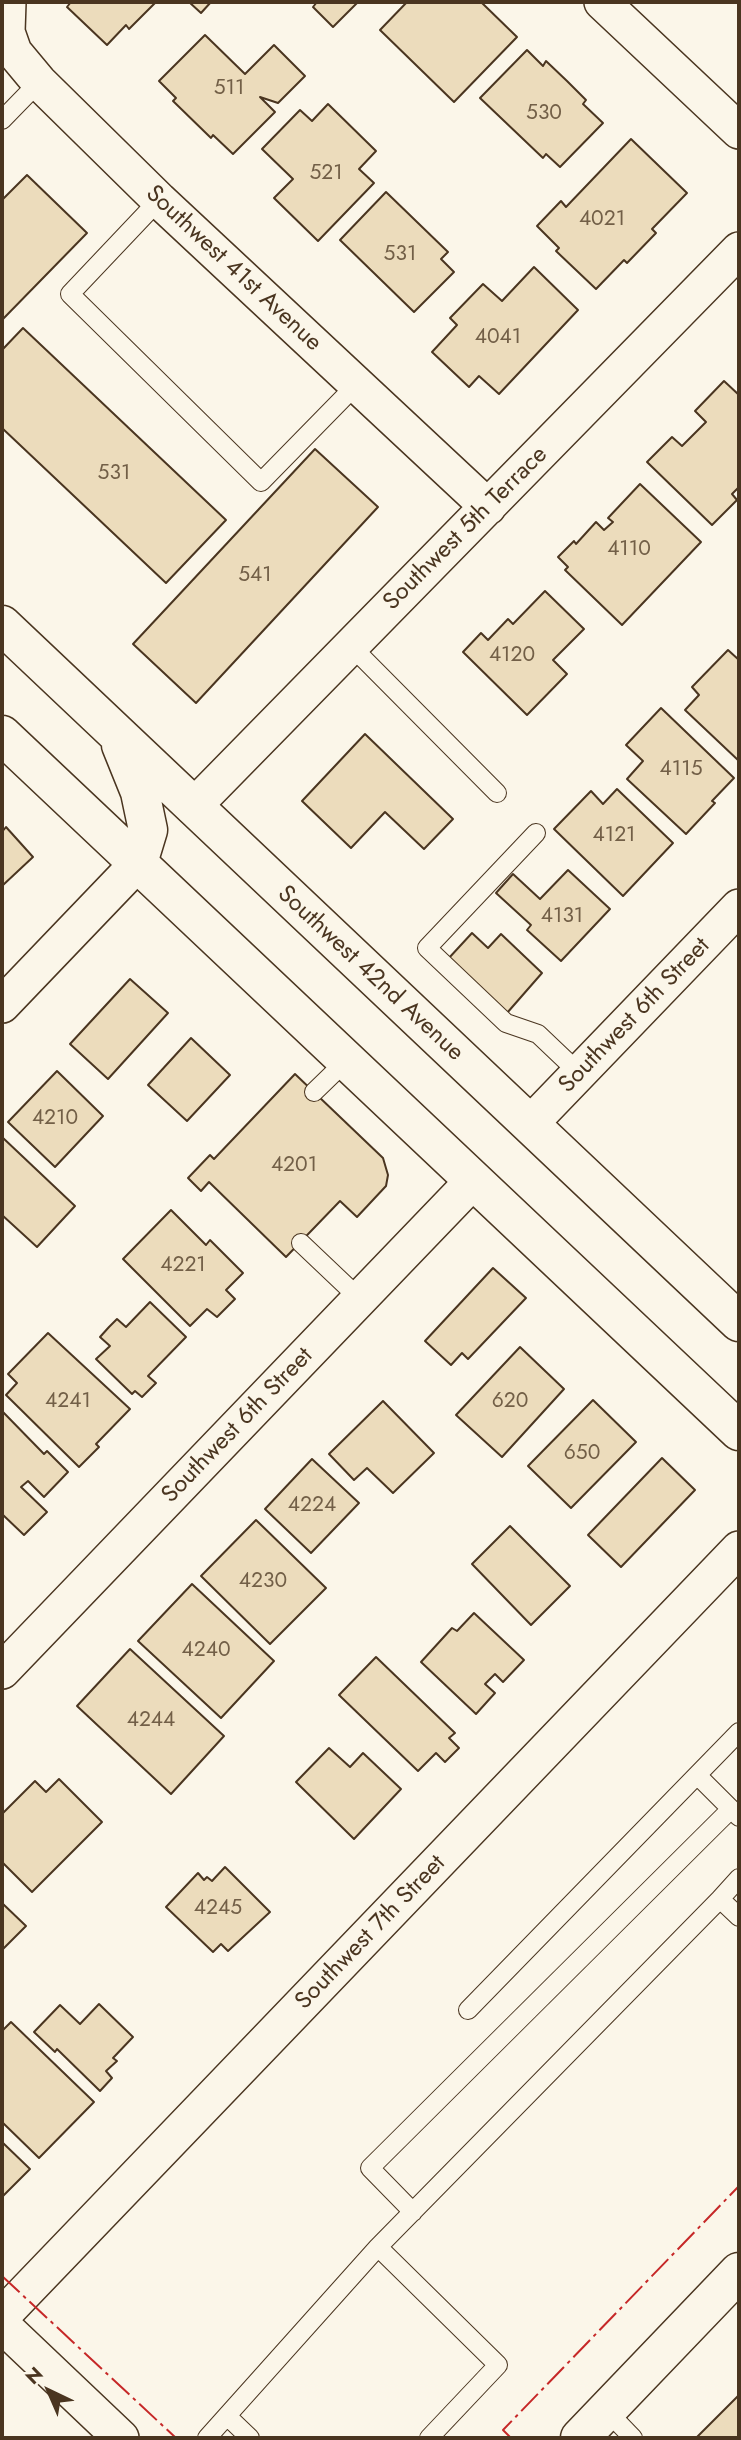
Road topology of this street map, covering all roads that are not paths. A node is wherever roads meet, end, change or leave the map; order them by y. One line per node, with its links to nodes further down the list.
1 (602, 2): 5 (street)
2 (8, 7): 3 (street, Southwest 41st Avenue)
3 (39, 82): 4 (lane); 6 (street, Southwest 41st Avenue)
4 (2, 120)
5 (739, 131)
6 (159, 200): 8 (street, Southwest 41st Avenue); 8 (lane)
7 (739, 250): 9 (street, Southwest 5th Terrace)
8 (357, 384): 9 (street, Southwest 41st Avenue)
9 (488, 507): 11 (street, Southwest 5th Terrace)
10 (2, 625): 12 (main road, Southwest 42nd Avenue)
11 (351, 646): 14 (lane); 15 (street, Southwest 5th Terrace)
12 (117, 734): 15 (main road, Southwest 42nd Avenue); 17 (main road)
13 (2, 735): 17 (main road)
14 (496, 793)
15 (193, 807): 23 (main road, Southwest 42nd Avenue)
16 (536, 834): 21 (lane)
17 (138, 863): 19 (street); 20 (main road)
18 (739, 907): 21 (street, Southwest 6th Street)
19 (2, 1005)
20 (346, 1060): 22 (lane); 24 (main road)
21 (579, 1073): 23 (street, Southwest 6th Street)
22 (314, 1092)
23 (530, 1124): 27 (main road, Southwest 42nd Avenue)
24 (473, 1181): 26 (street, Southwest 6th Street); 28 (main road)
25 (301, 1242): 26 (lane)
26 (360, 1299): 30 (street, Southwest 6th Street)
27 (739, 1322)
28 (739, 1431)
29 (739, 1549): 41 (street, Southwest 7th Street)
30 (2, 1671)
31 (739, 1732): 32 (lane)
32 (697, 1775): 33 (lane); 37 (lane)
33 (735, 1813): 38 (lane)
34 (739, 1878): 35 (lane)
35 (720, 1899): 36 (lane); 38 (lane)
36 (739, 1917)
37 (468, 2010)
38 (413, 2212): 39 (lane)
39 (379, 2247): 44 (lane); 48 (lane)
40 (739, 2272): 43 (main road)
41 (2, 2316)
42 (2, 2325): 45 (street)
43 (606, 2410): 49 (main road); 50 (lane)
44 (228, 2416): 46 (lane); 47 (lane)
45 (121, 2438)
46 (207, 2438)
47 (250, 2438)
48 (429, 2438)
49 (580, 2438)
50 (633, 2438)

